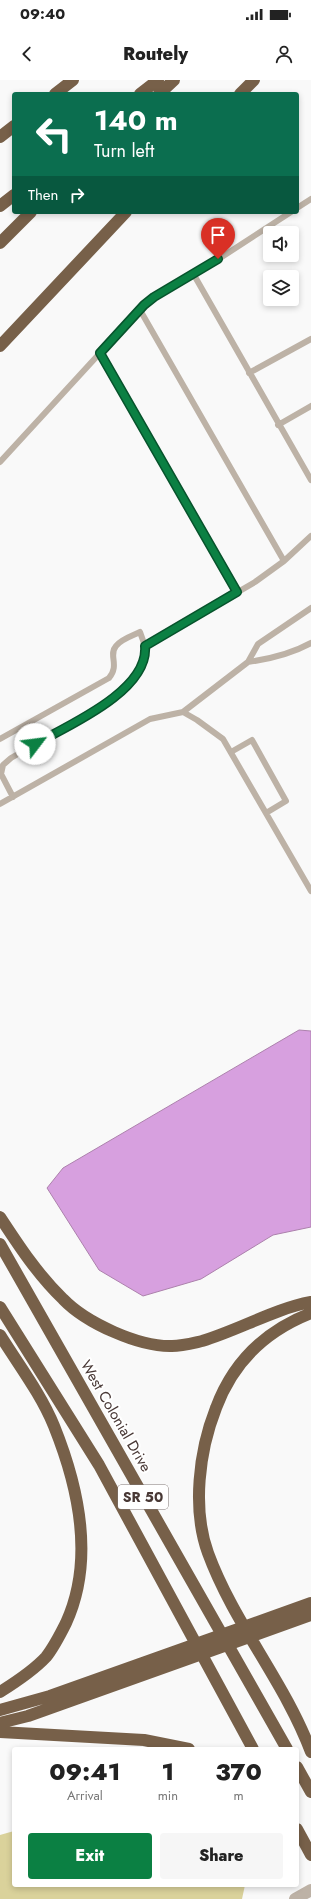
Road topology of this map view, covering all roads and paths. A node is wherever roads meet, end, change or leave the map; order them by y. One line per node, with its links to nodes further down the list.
1 (73, 80): 5 (highway)
2 (158, 80): 6 (highway)
3 (174, 80): 7 (highway)
4 (254, 80): 8 (highway)
5 (58, 92)
6 (143, 92)
7 (161, 92)
8 (242, 92)
9 (12, 128): 10 (highway)
10 (0, 137)
11 (12, 197): 13 (highway)
12 (311, 199): 14 (lane)
13 (0, 206)
14 (299, 207)
15 (28, 214): 18 (highway)
16 (124, 214): 22 (highway)
17 (288, 214): 19 (lane)
18 (0, 242)
19 (194, 275): 20 (lane); 24 (lane)
20 (140, 310): 23 (lane); 31 (lane)
21 (311, 338): 24 (lane)
22 (0, 346)
23 (100, 353): 27 (lane); 32 (lane)
24 (249, 373): 26 (lane)
25 (311, 406): 26 (lane)
26 (278, 425): 28 (lane)
27 (0, 462)
28 (308, 470): 29 (lane)
29 (311, 480)
30 (311, 536): 31 (lane)
31 (284, 562): 32 (lane)
32 (237, 592): 35 (lane)
33 (311, 608): 36 (lane)
34 (311, 643): 36 (lane)
35 (145, 646): 38 (lane); 40 (lane)
36 (248, 662): 37 (lane)
37 (182, 712): 39 (lane); 40 (lane)
38 (0, 739)
39 (231, 752): 42 (lane); 42 (lane)
40 (13, 797): 41 (lane)
41 (0, 804)
42 (266, 813): 43 (lane)
43 (311, 891)
44 (0, 1217): 46 (highway)
45 (0, 1244): 60 (highway, West Colonial Drive / SR 50)
46 (311, 1302)
47 (0, 1307): 59 (highway, SR 50)
48 (311, 1313): 61 (highway)
49 (0, 1335): 54 (highway)
50 (311, 1603): 52 (highway)
51 (311, 1616): 52 (highway)
52 (266, 1625): 53 (highway)
53 (168, 1659): 55 (highway); 56 (highway)
54 (0, 1692)
55 (0, 1710)
56 (0, 1723)
57 (0, 1732): 58 (highway)
58 (179, 1747)
59 (253, 1747)
60 (286, 1747)
61 (311, 1752)
62 (299, 1771): 63 (highway)
63 (311, 1792)
64 (299, 1833): 66 (highway)
65 (299, 1846): 67 (highway)
66 (311, 1854)
67 (311, 1861)
68 (311, 1890): 69 (street)
69 (295, 1899)

